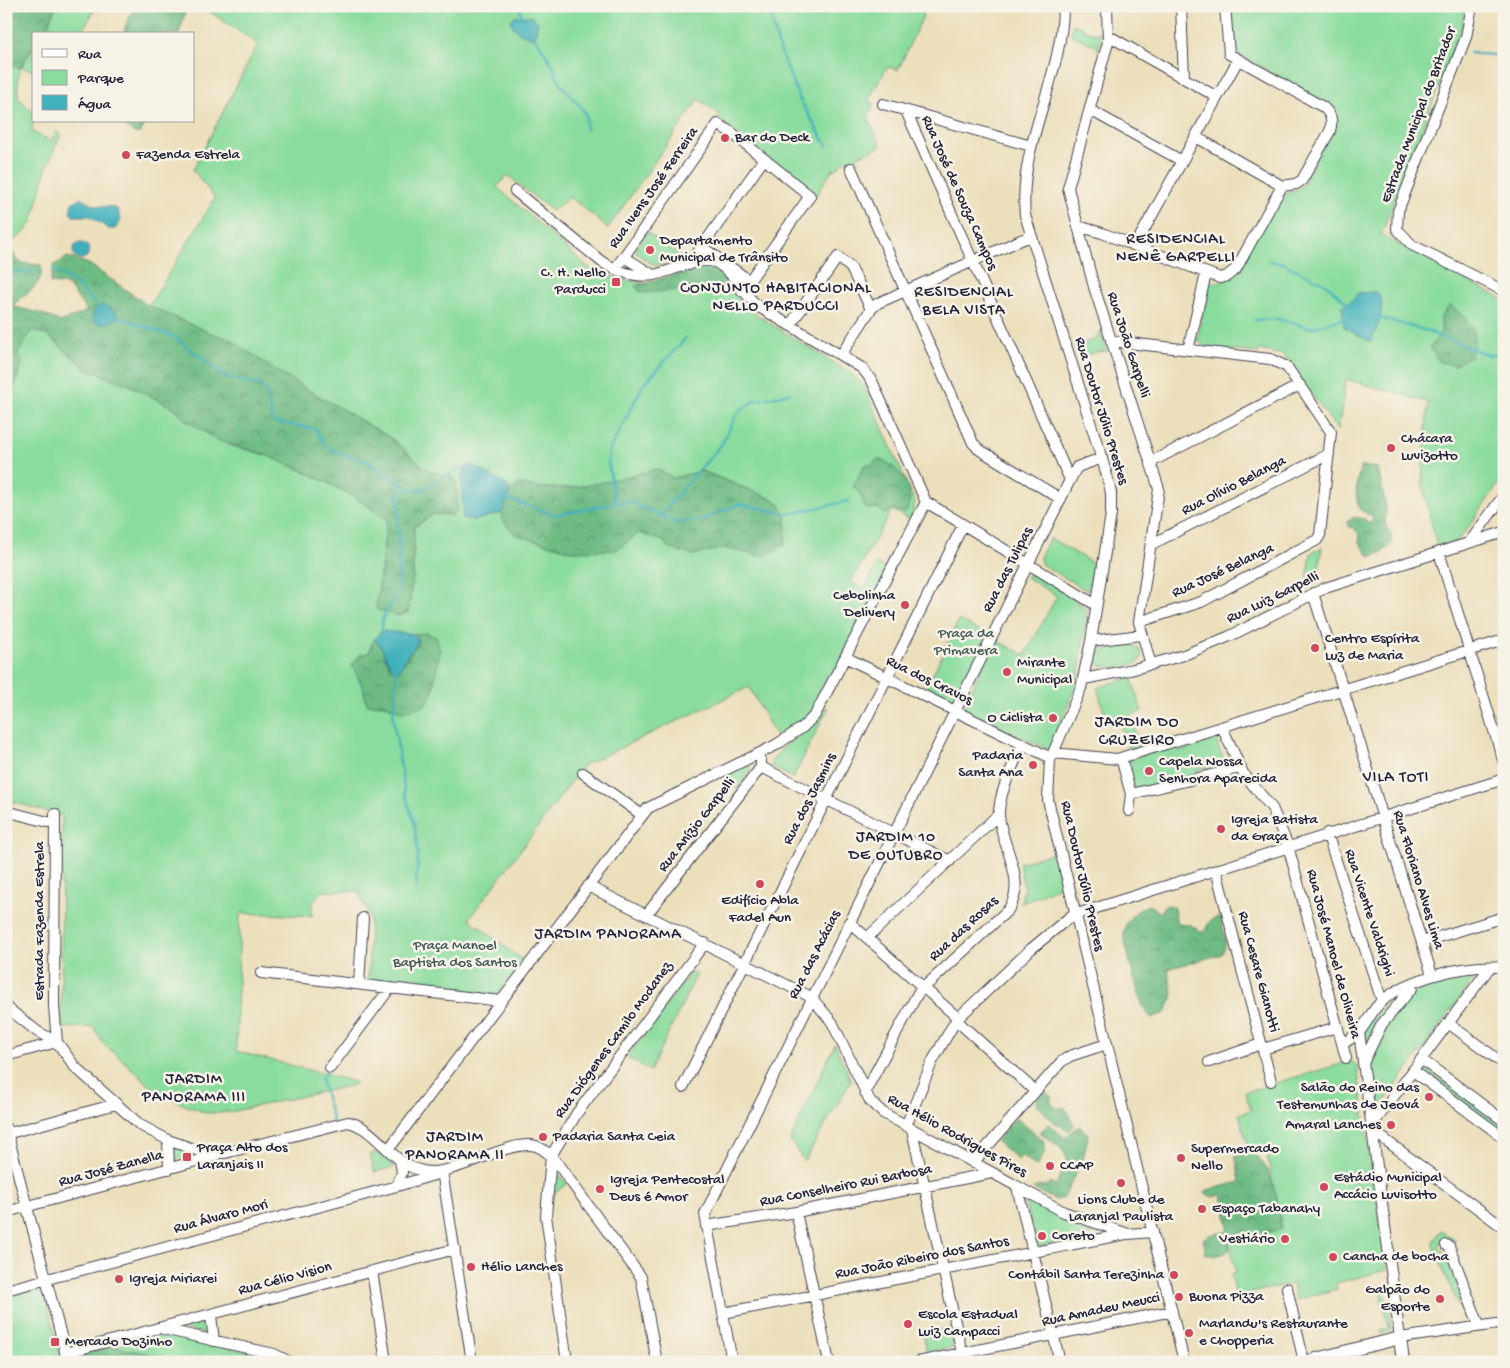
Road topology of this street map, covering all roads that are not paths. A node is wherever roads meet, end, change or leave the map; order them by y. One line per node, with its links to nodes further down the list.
1 (1063, 6): 14 (street, Rua Doutor Júlio Prestes)
2 (1107, 6): 6 (street, Rua João Garpelli)
3 (1181, 6): 8 (street)
4 (1225, 6): 7 (street)
5 (1472, 6): 33 (street, Estrada Municipal do Britador)
6 (1109, 36): 8 (street); 11 (street, Rua João Garpelli)
7 (1238, 60): 9 (street); 18 (street)
8 (1184, 78): 9 (street)
9 (1218, 97): 13 (street)
10 (883, 104): 12 (street)
11 (1090, 110): 16 (street); 20 (street, Rua João Garpelli)
12 (906, 111): 14 (street); 25 (street, Rua José de Souza Campos)
13 (1196, 137): 16 (street); 18 (street)
14 (1031, 146): 21 (street, Rua Doutor Júlio Prestes)
15 (764, 159): 23 (street); 24 (street, Rua Ivens José Ferreira); 30 (street)
16 (1182, 161): 22 (street)
17 (851, 168): 31 (street)
18 (1282, 186): 28 (street)
19 (515, 191): 27 (street)
20 (1078, 226): 22 (street); 36 (street, Rua João Garpelli)
21 (1030, 236): 25 (street); 41 (street, Rua Doutor Júlio Prestes)
22 (1135, 246): 28 (street)
23 (702, 247): 26 (street); 30 (street)
24 (624, 257): 27 (street, Rua Ivens José Ferreira); 29 (street)
25 (973, 260): 31 (street); 43 (street, Rua José de Souza Campos)
26 (689, 265): 29 (street); 32 (street)
27 (615, 269): 29 (street)
28 (1206, 274): 37 (street)
29 (653, 275)
30 (750, 281): 32 (street)
31 (905, 290): 34 (street); 47 (street)
32 (742, 291): 35 (street)
33 (1504, 292)
34 (873, 307): 35 (street); 38 (street)
35 (790, 325): 38 (street)
36 (1111, 341): 37 (street); 42 (street, Rua João Garpelli)
37 (1188, 350): 39 (street)
38 (841, 355): 48 (street)
39 (1300, 385): 40 (street); 42 (street)
40 (1329, 454): 52 (street, Rua Olívio Belanga); 57 (street, Rua José Belanga)
41 (1102, 458): 44 (street); 56 (street, Rua Doutor Júlio Prestes)
42 (1151, 462): 52 (street, Rua João Garpelli)
43 (1064, 466): 44 (street); 45 (street, Rua José de Souza Campos)
44 (1077, 468): 45 (street, Rua das Tulipas)
45 (1070, 480): 47 (street, Rua das Tulipas)
46 (1504, 495): 51 (street)
47 (1060, 499): 54 (street, Rua das Tulipas)
48 (926, 502): 49 (street); 62 (street)
49 (963, 525): 54 (street); 64 (street, Rua dos Jasmins)
50 (1504, 532): 51 (street, Rua Luiz Garpelli)
51 (1469, 543): 53 (street, Rua Luiz Garpelli)
52 (1152, 544): 57 (street, Rua João Garpelli)
53 (1439, 552): 55 (street, Rua Luiz Garpelli); 61 (street)
54 (1028, 564): 56 (street); 67 (street, Rua das Tulipas)
55 (1313, 593): 63 (street, Rua Luiz Garpelli); 66 (street, Rua Floriano Alves Lima)
56 (1096, 605): 60 (street, Rua Doutor Júlio Prestes)
57 (1139, 622): 58 (street, Rua João Garpelli)
58 (1141, 635): 60 (street); 63 (street, Rua João Garpelli)
59 (1504, 640): 61 (street, Rua dos Cravos)
60 (1090, 641): 65 (street, Rua Doutor Júlio Prestes)
61 (1468, 650): 66 (street, Rua dos Cravos); 73 (street)
62 (847, 658): 64 (street, Rua dos Cravos); 70 (street)
63 (1151, 665): 65 (street, Rua Luiz Garpelli)
64 (888, 677): 67 (street, Rua dos Cravos); 79 (street, Rua dos Jasmins)
65 (1084, 679): 71 (street, Rua Doutor Júlio Prestes)
66 (1343, 689): 68 (street, Rua dos Cravos); 85 (street, Rua Floriano Alves Lima)
67 (955, 711): 69 (street, Rua dos Cravos); 87 (street, Rua das Acácias)
68 (1222, 727): 72 (street, Rua dos Cravos); 75 (street, Rua José Manoel de Oliveira)
69 (1022, 744): 71 (street, Rua dos Cravos); 83 (street, Rua das Rosas)
70 (763, 750): 74 (street); 84 (street)
71 (1052, 756): 72 (street, Rua dos Cravos); 94 (street, Rua Doutor Júlio Prestes)
72 (1121, 758): 78 (street)
73 (1504, 764)
74 (761, 767): 79 (street); 93 (street, Rua Anízio Garpelli)
75 (1240, 768): 78 (street); 89 (street, Rua José Manoel de Oliveira)
76 (583, 773): 84 (street)
77 (1504, 778): 85 (street)
78 (1131, 794): 81 (street)
79 (826, 800): 87 (street); 101 (street, Rua dos Jasmins)
80 (6, 811): 86 (street)
81 (1129, 811)
82 (55, 814): 118 (street, Estrada Fazenda Estrela)
83 (999, 814): 90 (street); 109 (street, Rua das Rosas)
84 (642, 815): 92 (street)
85 (1382, 816): 88 (street); 99 (street, Rua Floriano Alves Lima)
86 (48, 822)
87 (894, 833): 90 (street); 97 (street, Rua das Acácias)
88 (1327, 833): 89 (street); 112 (street, Rua Vicente Valdrighi)
89 (1288, 846): 91 (street); 116 (street, Rua José Manoel de Oliveira)
90 (950, 861): 98 (street)
91 (1216, 870): 94 (street); 120 (street, Rua Cesare Gianotti)
92 (588, 886): 93 (street, Rua Hélio Rodrigues Pires); 111 (street)
93 (647, 914): 100 (street, Rua Hélio Rodrigues Pires)
94 (1075, 914): 114 (street); 119 (street, Rua Doutor Júlio Prestes)
95 (1504, 917): 99 (street)
96 (363, 918): 107 (street)
97 (849, 922): 98 (street); 110 (street, Rua das Acácias)
98 (867, 938): 109 (street)
99 (1422, 942): 105 (street, Rua Floriano Alves Lima)
100 (704, 943): 101 (street, Rua Hélio Rodrigues Pires); 143 (street, Rua Diógenes Camilo Modanez)
101 (745, 963): 110 (street, Rua Hélio Rodrigues Pires); 131 (street, Rua dos Jasmins)
102 (1490, 967): 103 (street); 105 (street); 115 (street)
103 (1503, 968)
104 (261, 973): 107 (street)
105 (1432, 975): 106 (street)
106 (1418, 982): 112 (street); 126 (street)
107 (359, 984): 108 (street)
108 (390, 988): 111 (street); 128 (street)
109 (923, 988): 114 (street); 133 (street, Rua das Rosas)
110 (811, 997): 133 (street, Rua Hélio Rodrigues Pires); 156 (street, Rua das Acácias)
111 (501, 1001): 141 (street)
112 (1382, 1001): 117 (street)
113 (6, 1007): 118 (street)
114 (957, 1019): 132 (street); 136 (street)
115 (1448, 1023): 124 (street); 127 (street)
116 (1337, 1027): 120 (street); 122 (street, Rua José Manoel de Oliveira)
117 (1359, 1032): 121 (street); 122 (street)
118 (56, 1042): 123 (street); 134 (street)
119 (1107, 1044): 132 (street); 158 (street, Rua Doutor Júlio Prestes)
120 (1262, 1047): 125 (street); 130 (street, Rua Cesare Gianotti)
121 (1360, 1050): 122 (street); 126 (street)
122 (1344, 1052)
123 (6, 1056)
124 (1421, 1059): 129 (street); 135 (street)
125 (1209, 1062)
126 (1362, 1064): 137 (street)
127 (1504, 1064)
128 (330, 1068)
129 (1413, 1070): 137 (street); 139 (street)
130 (1271, 1081)
131 (683, 1087)
132 (1035, 1091): 145 (street)
133 (865, 1092): 136 (street, Rua Hélio Rodrigues Pires)
134 (116, 1104): 138 (street); 140 (street)
135 (1504, 1121)
136 (909, 1128): 145 (street, Rua Hélio Rodrigues Pires); 150 (street)
137 (1372, 1128): 157 (street); 177 (street)
138 (7, 1132): 152 (street)
139 (1504, 1138)
140 (168, 1140): 142 (street); 146 (street)
141 (388, 1150): 142 (street, Rua José Zanella); 144 (street, Rua José Zanella)
142 (223, 1154): 146 (street, Rua José Zanella)
143 (551, 1156): 147 (street, Rua Álvaro Mori); 184 (street); 185 (street)
144 (400, 1160): 147 (street, Rua José Zanella); 149 (street)
145 (973, 1162): 148 (street, Rua Hélio Rodrigues Pires)
146 (169, 1169): 152 (street, Rua José Zanella)
147 (442, 1171): 149 (street, Rua Álvaro Mori); 162 (street)
148 (992, 1173): 150 (street, Rua Conselheiro Rui Barbosa); 151 (street, Rua Hélio Rodrigues Pires)
149 (397, 1186): 166 (street, Rua Álvaro Mori)
150 (925, 1186): 154 (street, Rua Conselheiro Rui Barbosa); 164 (street)
151 (1017, 1187): 155 (street, Rua Hélio Rodrigues Pires); 163 (street)
152 (26, 1206): 153 (street, Rua José Zanella); 166 (street)
153 (6, 1212)
154 (796, 1212): 156 (street, Rua Conselheiro Rui Barbosa); 169 (street)
155 (1094, 1223): 159 (street, Rua Hélio Rodrigues Pires); 160 (street)
156 (706, 1226): 171 (street)
157 (1504, 1228)
158 (1153, 1232): 159 (street, Rua Hélio Rodrigues Pires); 170 (street, Rua Doutor Júlio Prestes)
159 (1128, 1234): 160 (street, Rua João Ribeiro dos Santos)
160 (1093, 1241): 163 (street, Rua João Ribeiro dos Santos)
161 (1446, 1245): 174 (street)
162 (455, 1249): 165 (street, Rua Célio Vision); 183 (street)
163 (1034, 1252): 164 (street, Rua João Ribeiro dos Santos); 176 (street)
164 (943, 1269): 169 (street, Rua João Ribeiro dos Santos); 180 (street)
165 (372, 1271): 172 (street, Rua Célio Vision); 182 (street)
166 (46, 1280): 168 (street, Rua Álvaro Mori); 179 (street)
167 (1287, 1288): 191 (street)
168 (6, 1290)
169 (814, 1294): 171 (street, Rua João Ribeiro dos Santos); 187 (street)
170 (1172, 1311): 176 (street, Rua Amadeu Meucci); 190 (street, Rua Doutor Júlio Prestes)
171 (723, 1313): 186 (street)
172 (211, 1315): 175 (street, Rua Célio Vision); 178 (street)
173 (1504, 1323): 174 (street)
174 (1476, 1325): 177 (street)
175 (162, 1329): 178 (street); 179 (street, Rua Célio Vision)
176 (1054, 1335): 180 (street, Rua Amadeu Meucci); 189 (street)
177 (1400, 1338): 191 (main road); 192 (main road)
178 (214, 1341): 181 (street)
179 (67, 1357)
180 (963, 1358): 188 (street, Rua Amadeu Meucci)
181 (290, 1362)
182 (386, 1362)
183 (472, 1362)
184 (567, 1362)
185 (657, 1362)
186 (732, 1362)
187 (829, 1362)
188 (918, 1362)
189 (1060, 1362)
190 (1184, 1362)
191 (1304, 1362)
192 (1403, 1362)

